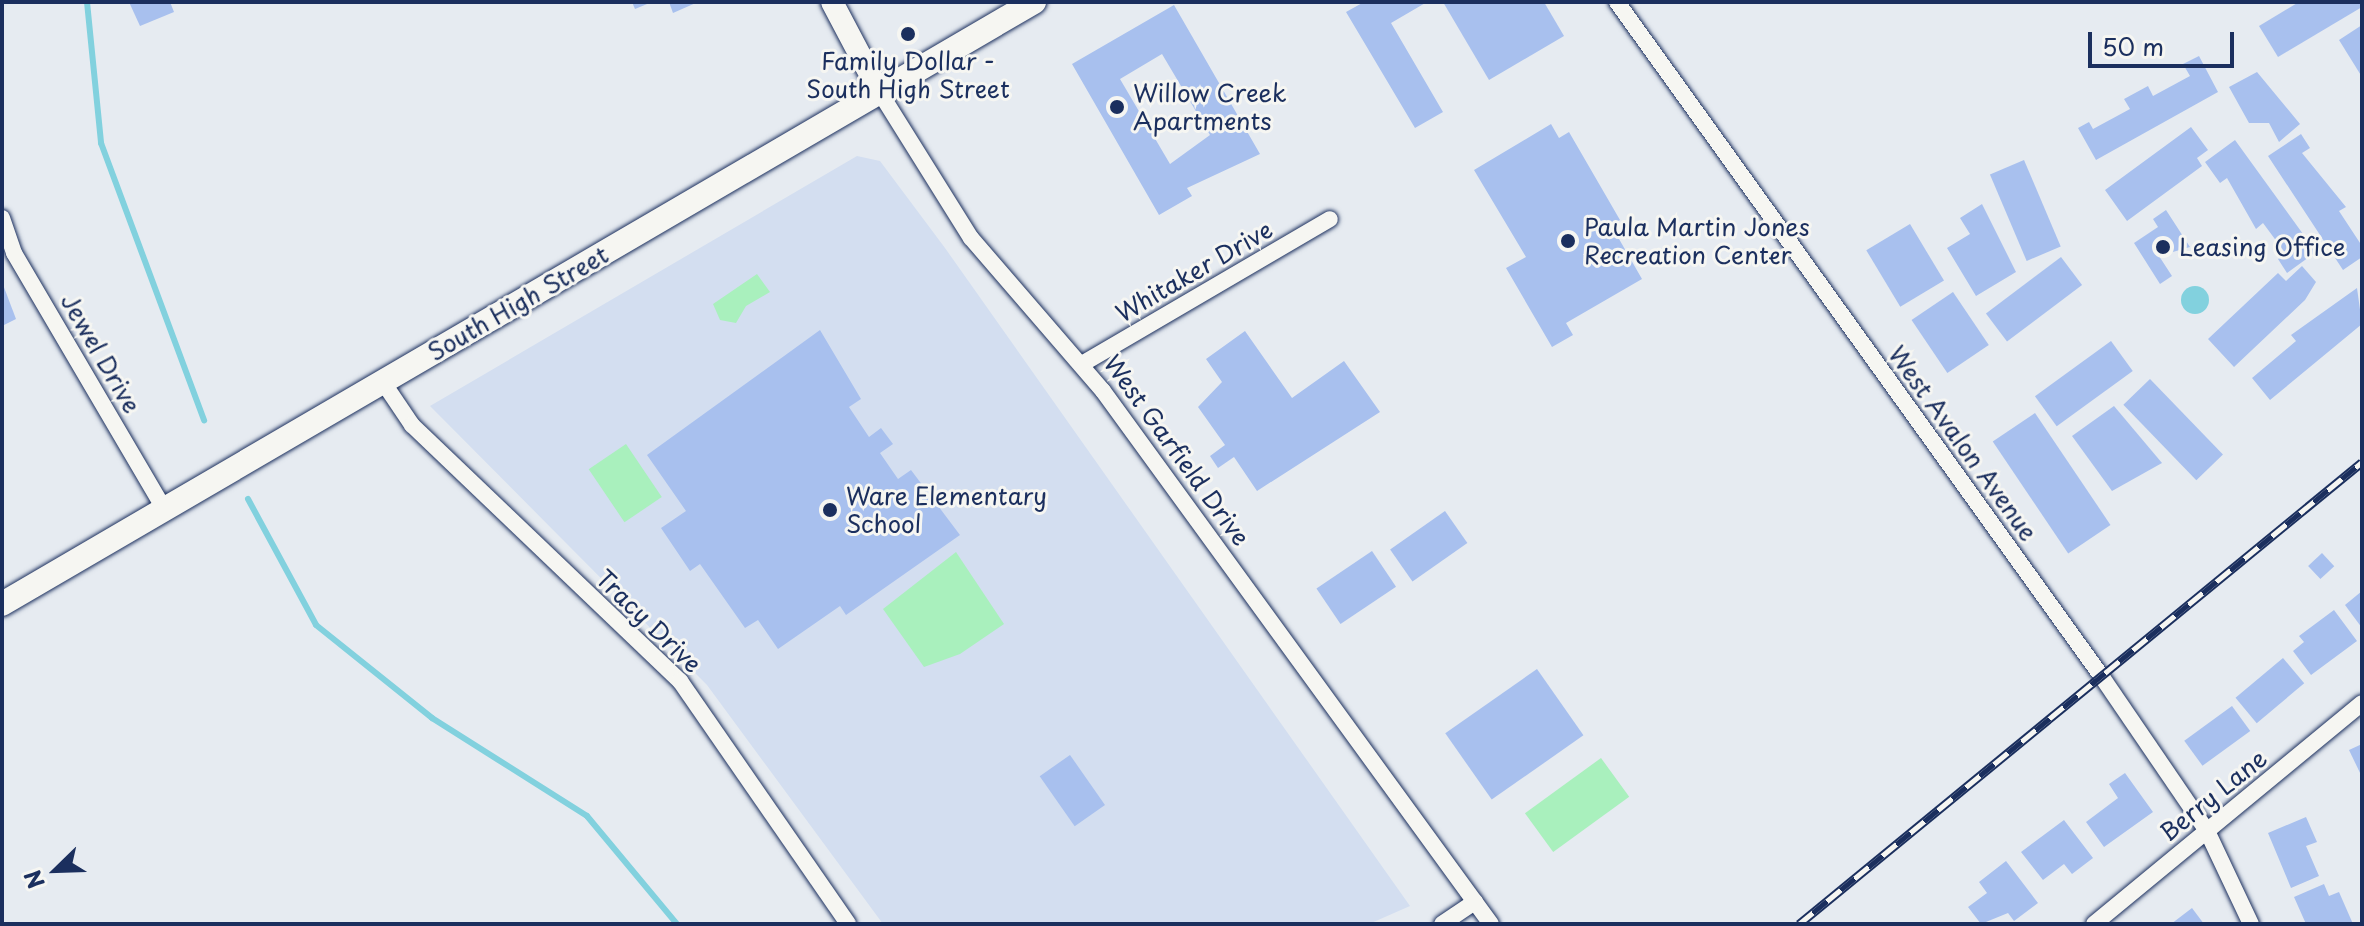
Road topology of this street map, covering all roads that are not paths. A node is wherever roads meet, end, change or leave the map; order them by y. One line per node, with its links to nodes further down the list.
1 (832, 2): 4 (street, West Garfield Drive)
2 (1034, 2): 4 (main road, South High Street)
3 (1617, 2): 12 (street, West Avalon Avenue)
4 (879, 91): 7 (street, West Garfield Drive); 8 (main road, South High Street)
5 (1330, 219): 7 (street, Whitaker Drive)
6 (3, 226): 9 (street, Jewel Drive)
7 (1082, 364): 13 (street, West Garfield Drive)
8 (383, 382): 9 (main road, South High Street); 14 (street, Tracy Drive)
9 (165, 510): 10 (main road, South High Street)
10 (2, 604)
11 (2362, 703): 12 (street, Berry Lane)
12 (2207, 831): 17 (street, Berry Lane); 18 (street, West Avalon Avenue)
13 (1475, 902): 15 (street); 16 (street, West Garfield Drive)
14 (848, 924)
15 (1442, 924)
16 (1491, 924)
17 (2094, 924)
18 (2251, 924)

